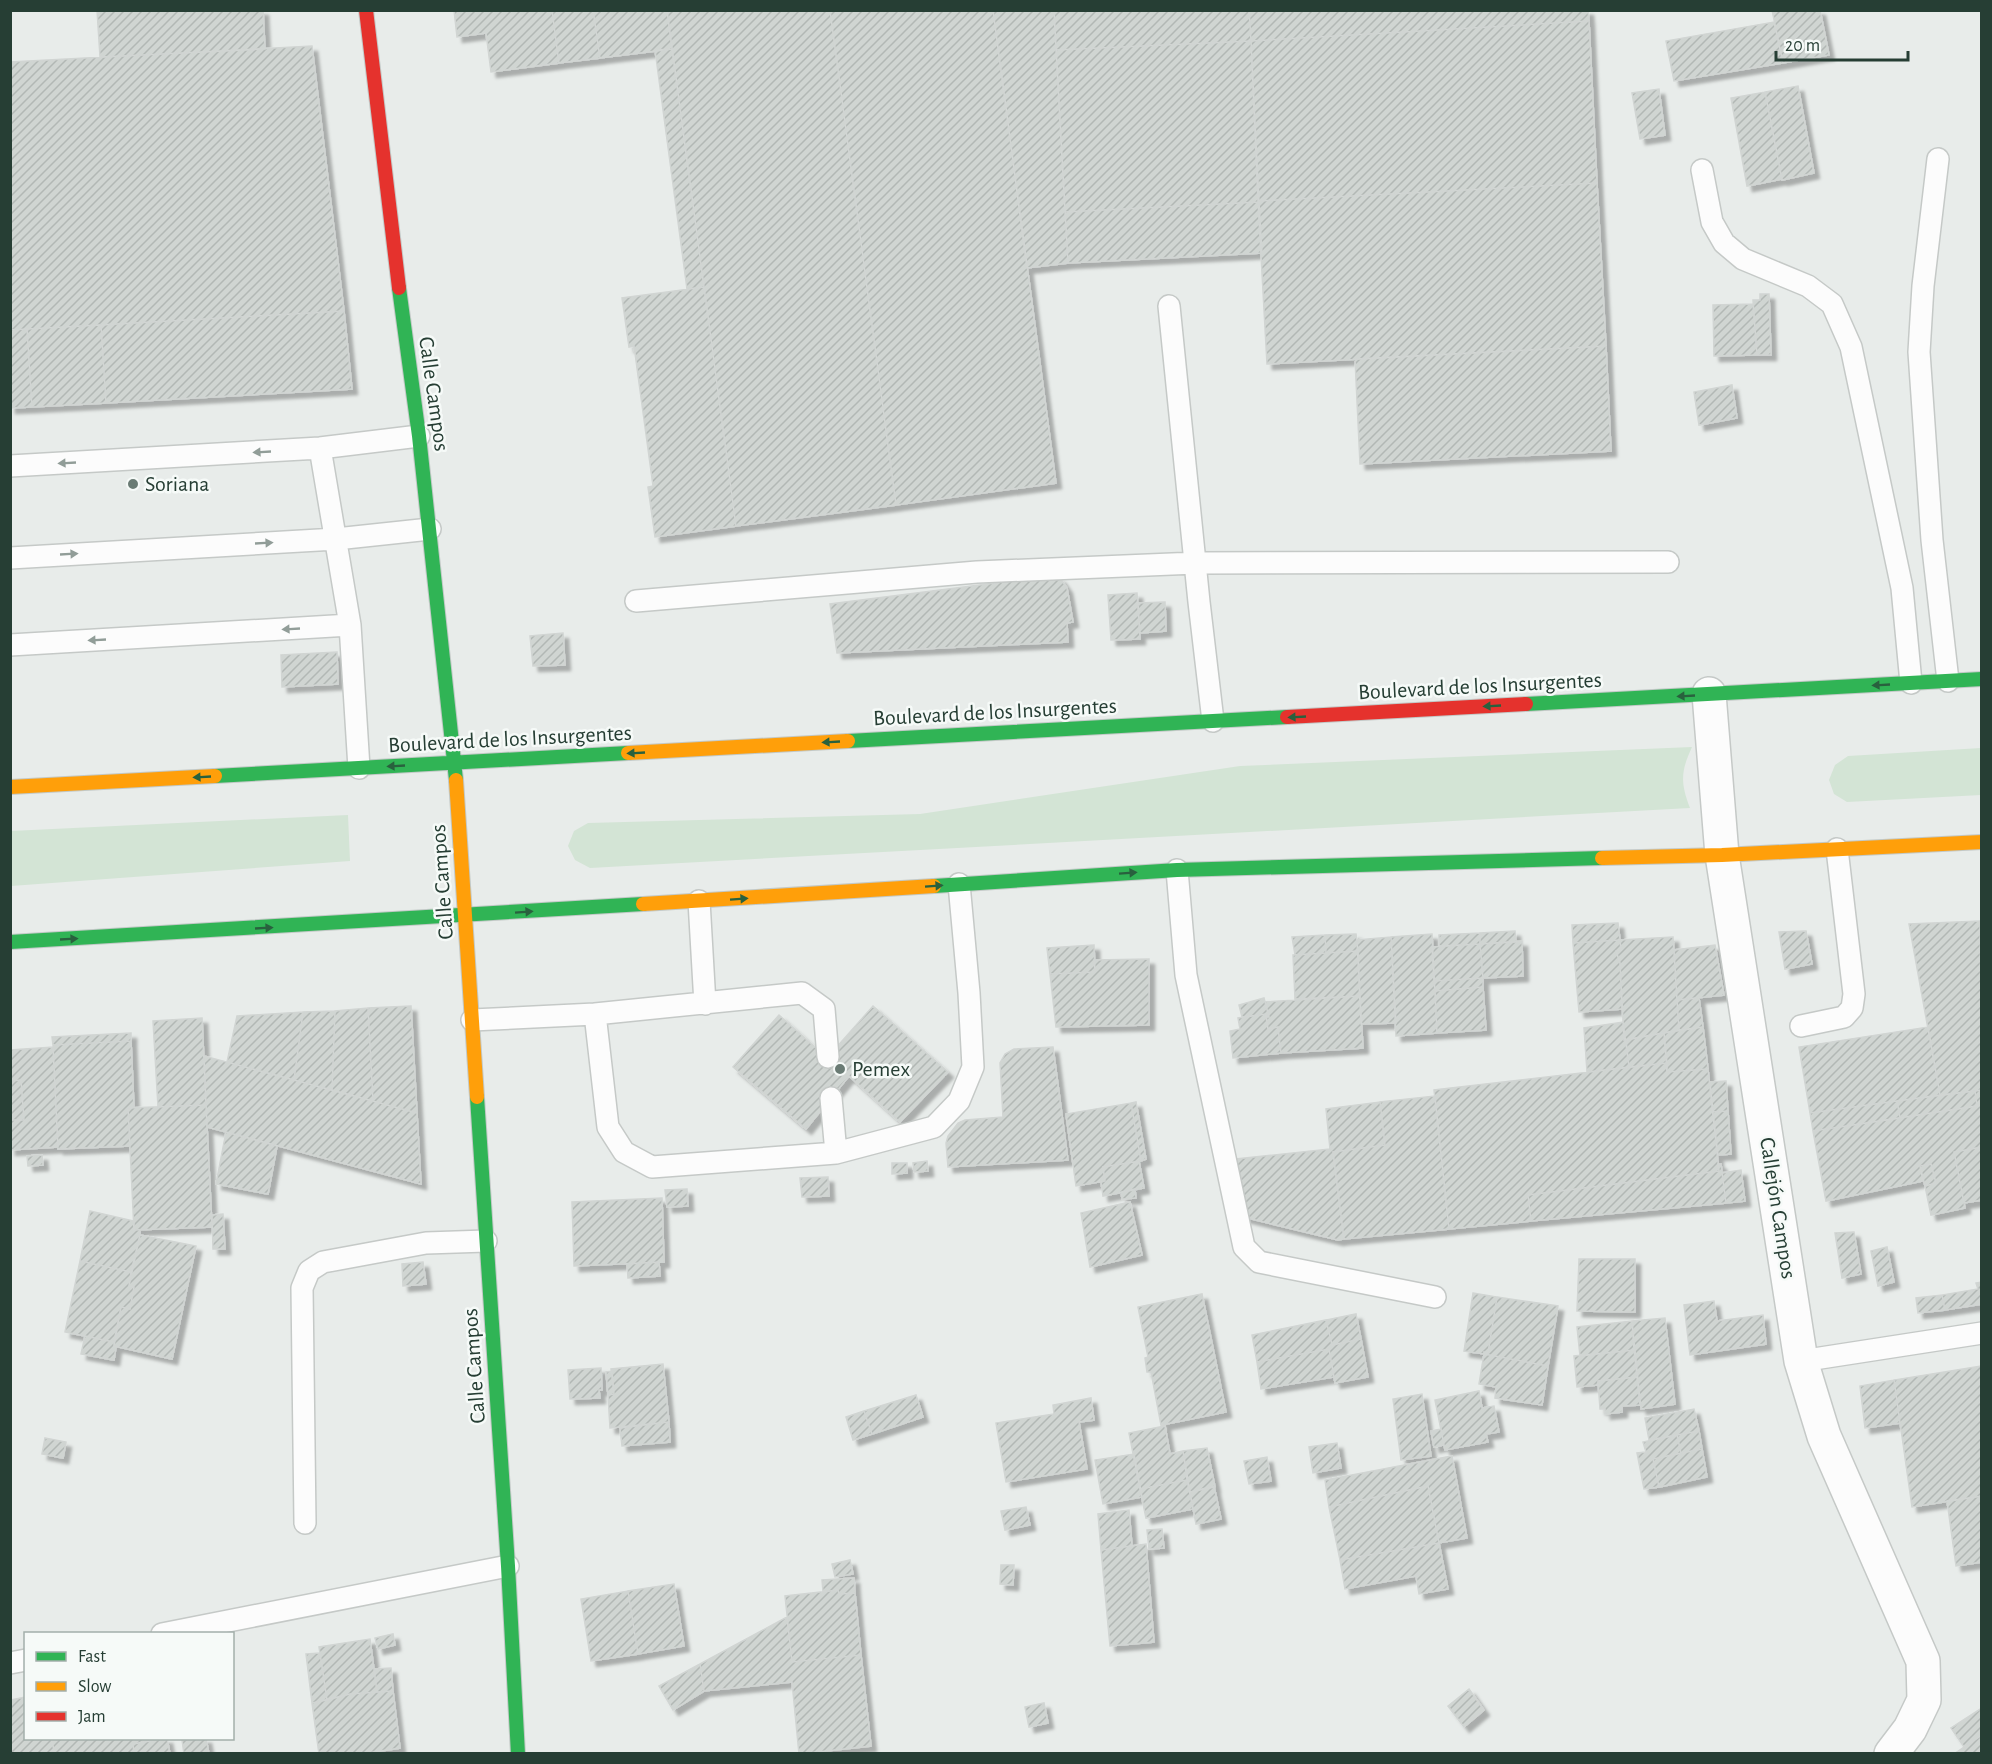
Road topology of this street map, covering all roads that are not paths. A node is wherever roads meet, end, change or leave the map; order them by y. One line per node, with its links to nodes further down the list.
1 (366, 10): 5 (main road, Calle Campos)
2 (1938, 159): 17 (lane)
3 (1702, 170): 18 (lane)
4 (1169, 306): 12 (lane)
5 (419, 436): 6 (lane); 8 (main road, Calle Campos)
6 (320, 448): 7 (lane, one-way to 7); 9 (lane)
7 (10, 466)
8 (430, 529): 9 (lane); 21 (main road, Calle Campos)
9 (336, 539): 10 (lane, one-way to 9); 14 (lane)
10 (10, 558)
11 (1668, 562): 12 (lane)
12 (1196, 563): 13 (lane); 20 (lane)
13 (636, 601)
14 (350, 625): 15 (lane, one-way to 15); 22 (lane)
15 (10, 645)
16 (1982, 679): 17 (main road, Boulevard de los Insurgentes)
17 (1948, 681): 18 (main road, Boulevard de los Insurgentes)
18 (1911, 683): 19 (main road, Boulevard de los Insurgentes, one-way to 19)
19 (1708, 694): 20 (main road, Boulevard de los Insurgentes, one-way to 20); 26 (street, Callejón Campos)
20 (1213, 722): 21 (main road, Boulevard de los Insurgentes, one-way to 21)
21 (455, 763): 22 (main road, Boulevard de los Insurgentes, one-way to 22); 30 (main road, Calle Campos)
22 (359, 768): 23 (main road, Boulevard de los Insurgentes, one-way to 23)
23 (10, 788)
24 (1982, 842): 25 (main road)
25 (1837, 849): 26 (main road); 35 (lane)
26 (1722, 855): 27 (main road); 42 (street, Callejón Campos)
27 (1177, 870): 28 (main road, one-way to 27); 40 (lane)
28 (959, 884): 29 (main road, one-way to 28); 38 (lane)
29 (699, 901): 30 (main road, one-way to 29); 32 (lane)
30 (465, 916): 31 (main road, one-way to 30); 34 (main road, Calle Campos)
31 (10, 942)
32 (705, 1004): 33 (lane); 36 (lane)
33 (595, 1014): 34 (lane); 38 (lane)
34 (472, 1020): 39 (main road, Calle Campos)
35 (1801, 1026)
36 (828, 1057)
37 (831, 1098): 38 (lane)
38 (836, 1153)
39 (486, 1241): 43 (lane); 44 (main road, Calle Campos)
40 (1435, 1297)
41 (1982, 1333): 42 (lane)
42 (1801, 1361): 47 (street, Callejón Campos)
43 (305, 1523)
44 (508, 1566): 45 (lane); 46 (main road, Calle Campos)
45 (172, 1632)
46 (518, 1754)
47 (1891, 1754)

